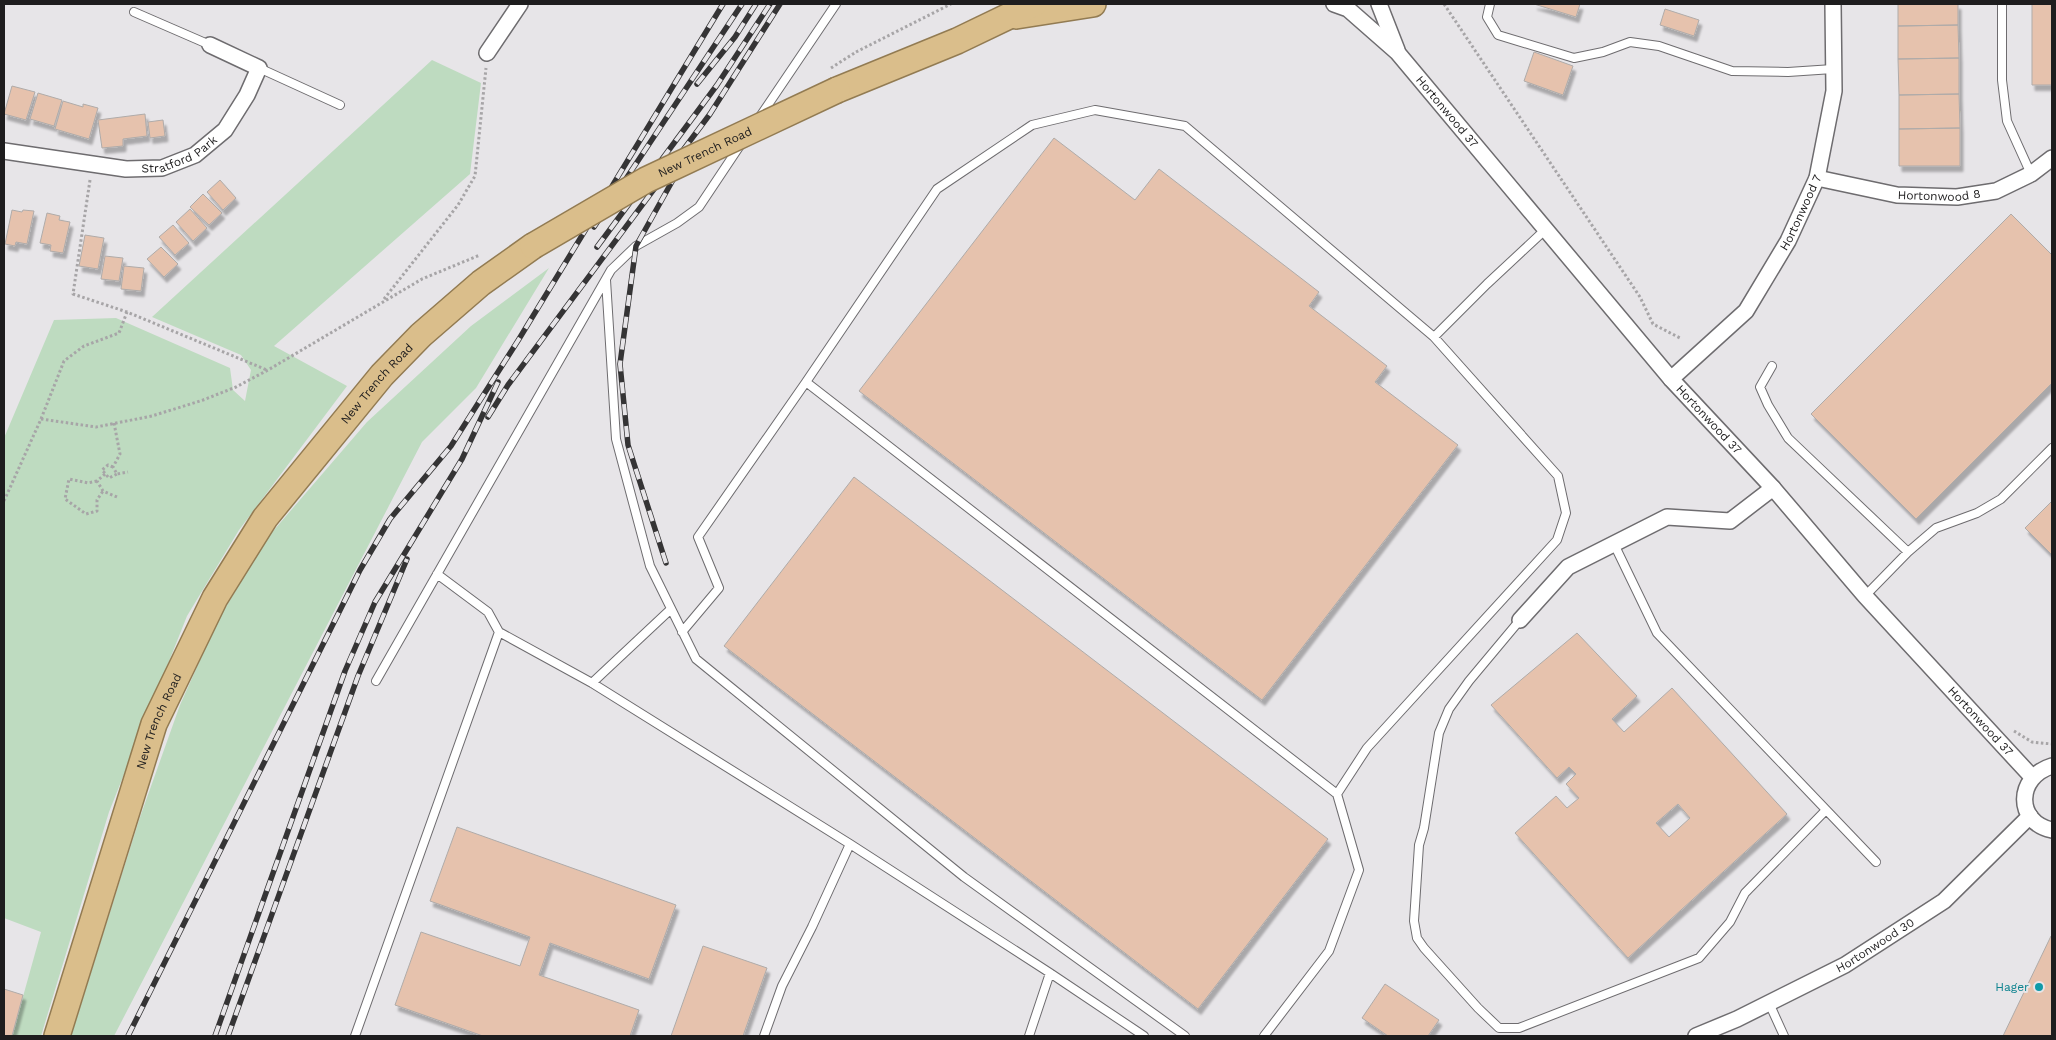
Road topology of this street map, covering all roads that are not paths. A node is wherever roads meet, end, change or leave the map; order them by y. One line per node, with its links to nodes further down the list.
1 (520, 4): 14 (street)
2 (836, 4): 23 (lane)
3 (1034, 4): 11 (highway, New Trench Road)
4 (1093, 4): 11 (highway, New Trench Road)
5 (1334, 4): 13 (street, Hortonwood 37)
6 (1379, 4): 13 (street, Hortonwood 37)
7 (1490, 4): 16 (lane)
8 (1832, 4): 16 (street, Hortonwood 7)
9 (2002, 4): 20 (lane)
10 (134, 12): 12 (lane)
11 (1008, 17): 50 (highway, New Trench Road, bridge)
12 (210, 45): 15 (street)
13 (1397, 52): 22 (street, Hortonwood 37)
14 (488, 53)
15 (260, 68): 17 (lane); 18 (street, Stratford Park)
16 (1833, 69): 21 (street, Hortonwood 7)
17 (340, 105)
18 (4, 151)
19 (2052, 158): 20 (street, Hortonwood 8)
20 (2031, 174): 21 (street, Hortonwood 8)
21 (1817, 178): 26 (street, Hortonwood 7)
22 (1546, 230): 24 (lane); 26 (street, Hortonwood 37)
23 (606, 280): 32 (lane); 34 (lane)
24 (1434, 337): 27 (lane); 42 (lane)
25 (1772, 366): 31 (lane)
26 (1671, 378): 29 (street, Hortonwood 37)
27 (806, 382): 37 (lane); 42 (lane)
28 (2052, 448): 31 (lane)
29 (1773, 488): 30 (street); 33 (street, Hortonwood 37)
30 (1614, 544): 35 (street); 43 (lane)
31 (1908, 552): 33 (lane)
32 (437, 574): 36 (lane); 38 (lane)
33 (1865, 596): 41 (street, Hortonwood 37)
34 (671, 609): 37 (lane); 39 (lane)
35 (1520, 620): 43 (lane)
36 (499, 632): 39 (lane); 51 (lane)
37 (682, 632): 55 (lane)
38 (376, 681)
39 (592, 682): 46 (lane)
40 (2052, 766): 41 (street)
41 (2032, 778): 44 (street)
42 (1337, 794): 56 (lane)
43 (1826, 810): 47 (lane)
44 (2030, 816): 45 (street); 49 (street, Hortonwood 30)
45 (2052, 830)
46 (850, 844): 48 (lane); 52 (lane)
47 (1876, 862)
48 (1050, 973): 53 (lane); 54 (lane)
49 (1770, 1002): 57 (street, Hortonwood 30); 58 (lane)
50 (57, 1036)
51 (355, 1036)
52 (764, 1036)
53 (1029, 1036)
54 (1144, 1036)
55 (1185, 1036)
56 (1264, 1036)
57 (1696, 1036)
58 (1784, 1036)

